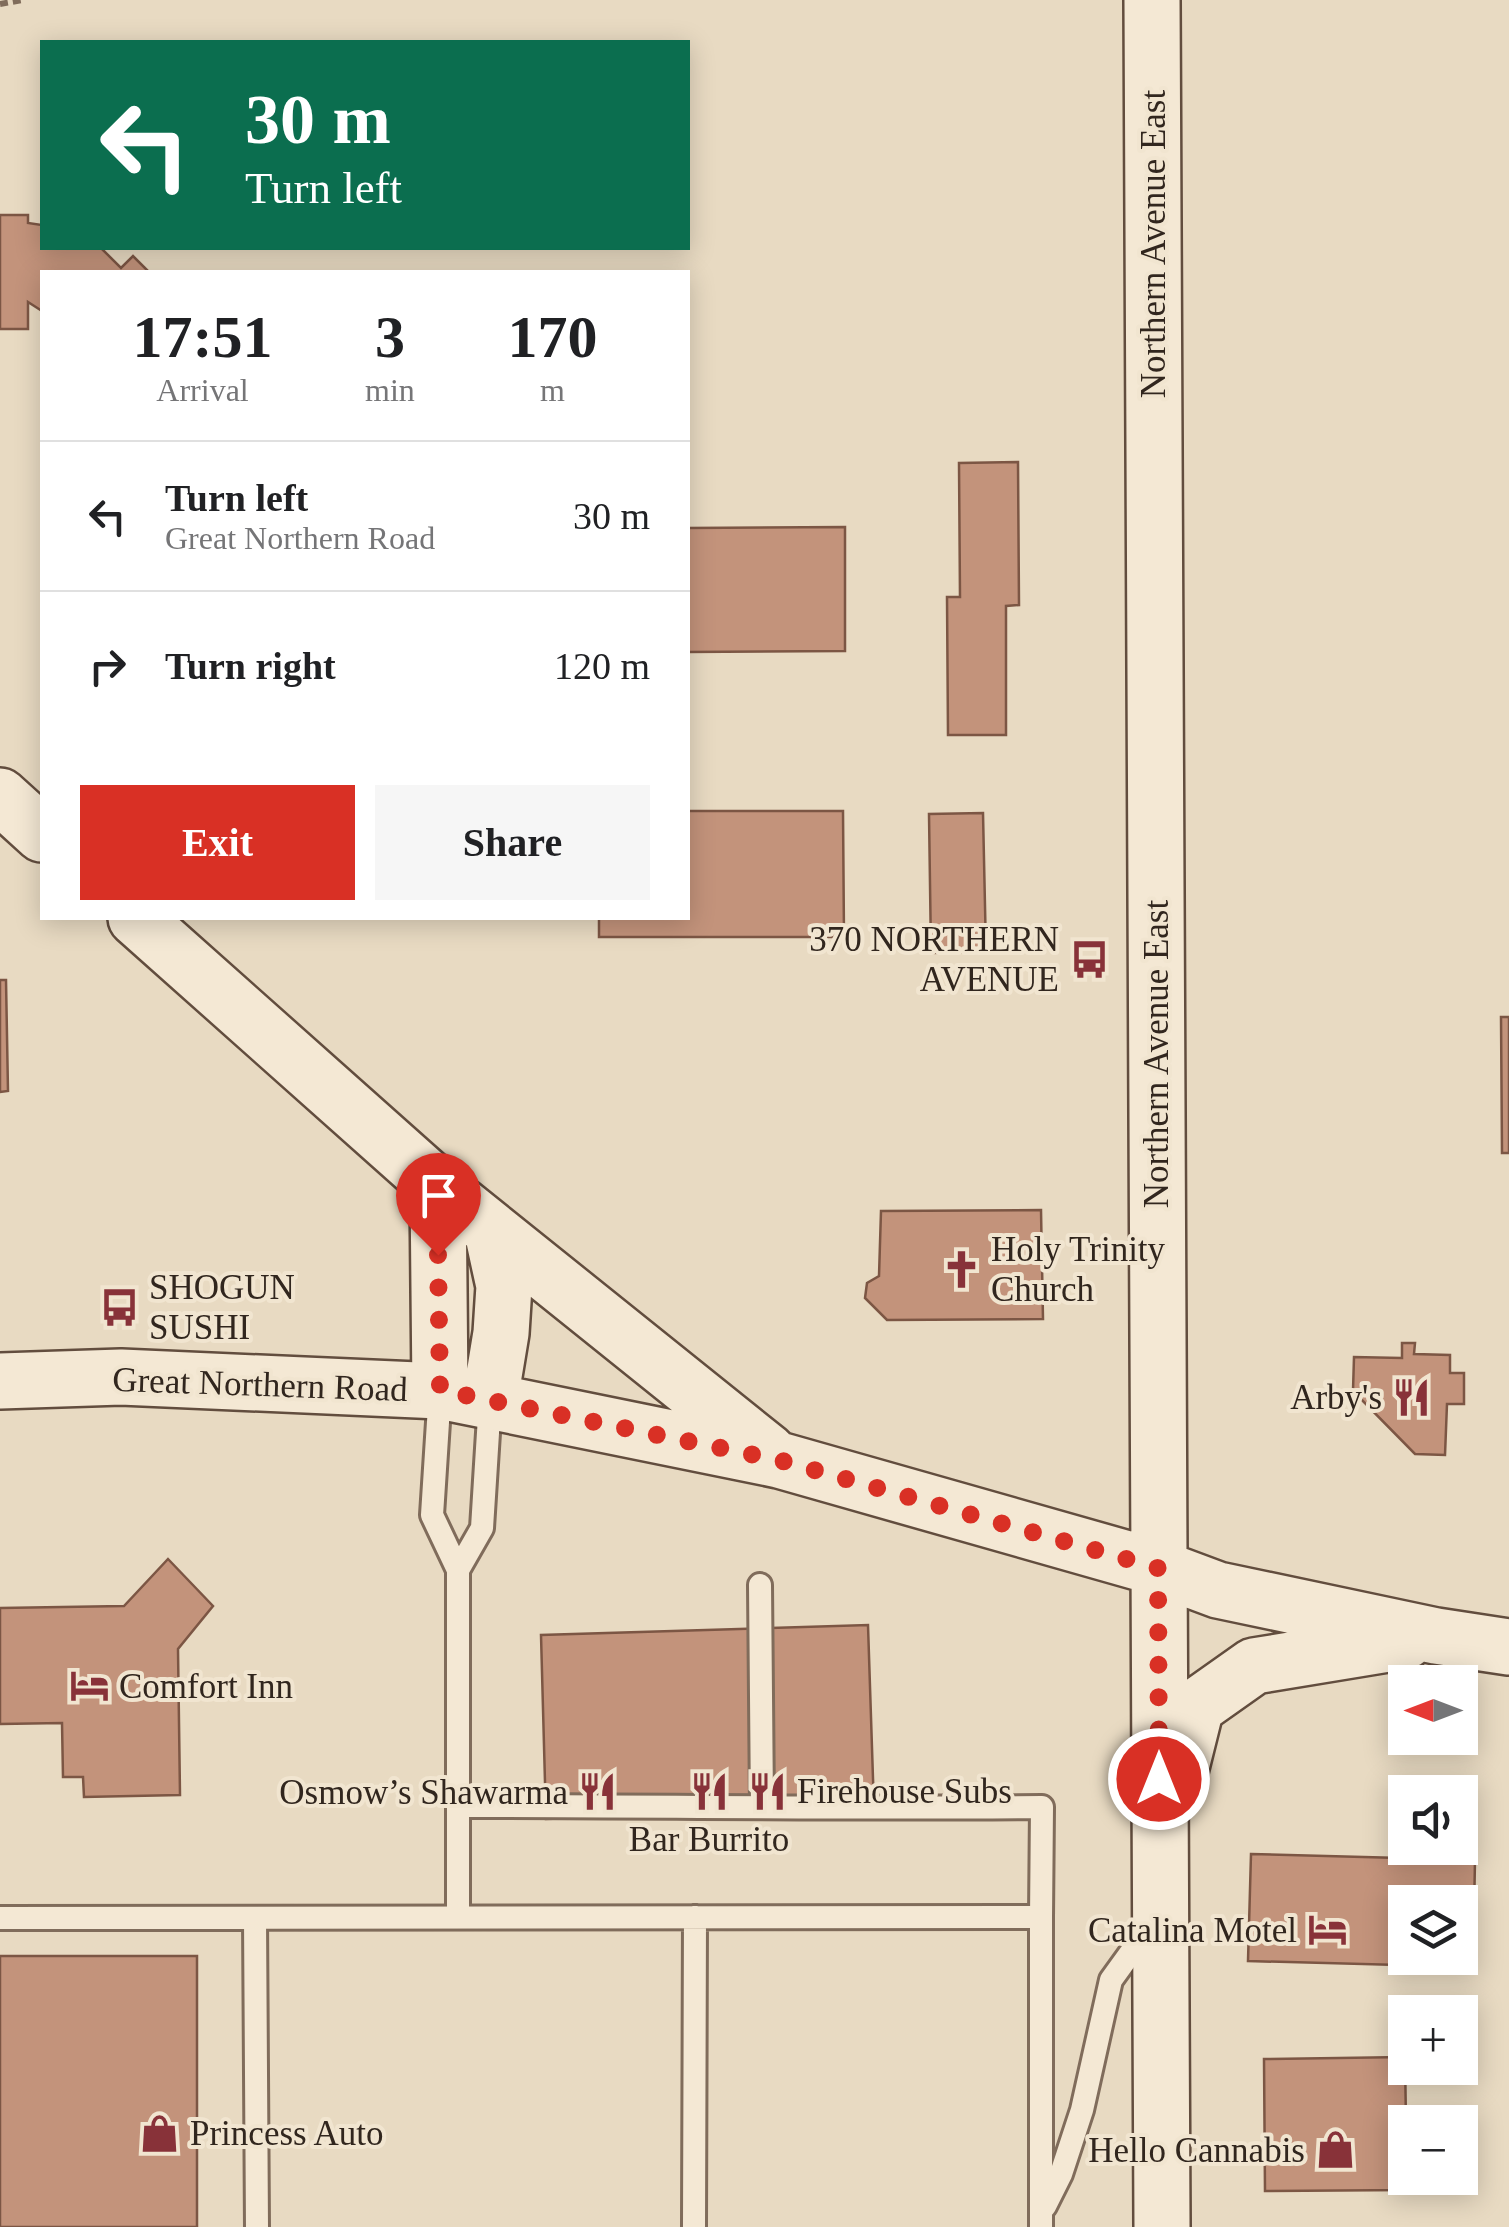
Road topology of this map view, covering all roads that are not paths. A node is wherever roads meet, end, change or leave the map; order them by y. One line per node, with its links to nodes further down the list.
1 (1152, 0): 10 (main road, Northern Avenue East)
2 (0, 796): 3 (main road)
3 (40, 832)
4 (138, 920): 5 (main road)
5 (438, 1187): 6 (main road); 8 (main road)
6 (492, 1232): 8 (main road); 9 (main road)
7 (0, 1381): 8 (main road, Great Northern Road)
8 (466, 1395): 9 (main road, Great Northern Road); 11 (lane); 11 (lane)
9 (779, 1460): 10 (main road, Great Northern Road)
10 (1158, 1568): 13 (main road, Great Northern Road); 17 (main road, Northern Avenue East)
11 (458, 1570): 15 (lane)
12 (760, 1585): 16 (lane)
13 (1436, 1636): 14 (main road, Great Northern Road); 17 (main road)
14 (1509, 1647)
15 (458, 1806): 16 (lane); 19 (lane)
16 (762, 1806): 23 (lane)
17 (1159, 1849): 18 (main road, Northern Avenue East)
18 (1160, 1912): 24 (lane); 27 (main road, Northern Avenue East)
19 (458, 1916): 21 (lane); 22 (lane)
20 (0, 1918): 21 (lane)
21 (255, 1918): 25 (lane)
22 (694, 1918): 23 (lane); 26 (lane)
23 (1041, 1918): 24 (lane)
24 (1041, 2220)
25 (257, 2227)
26 (694, 2227)
27 (1162, 2227)

